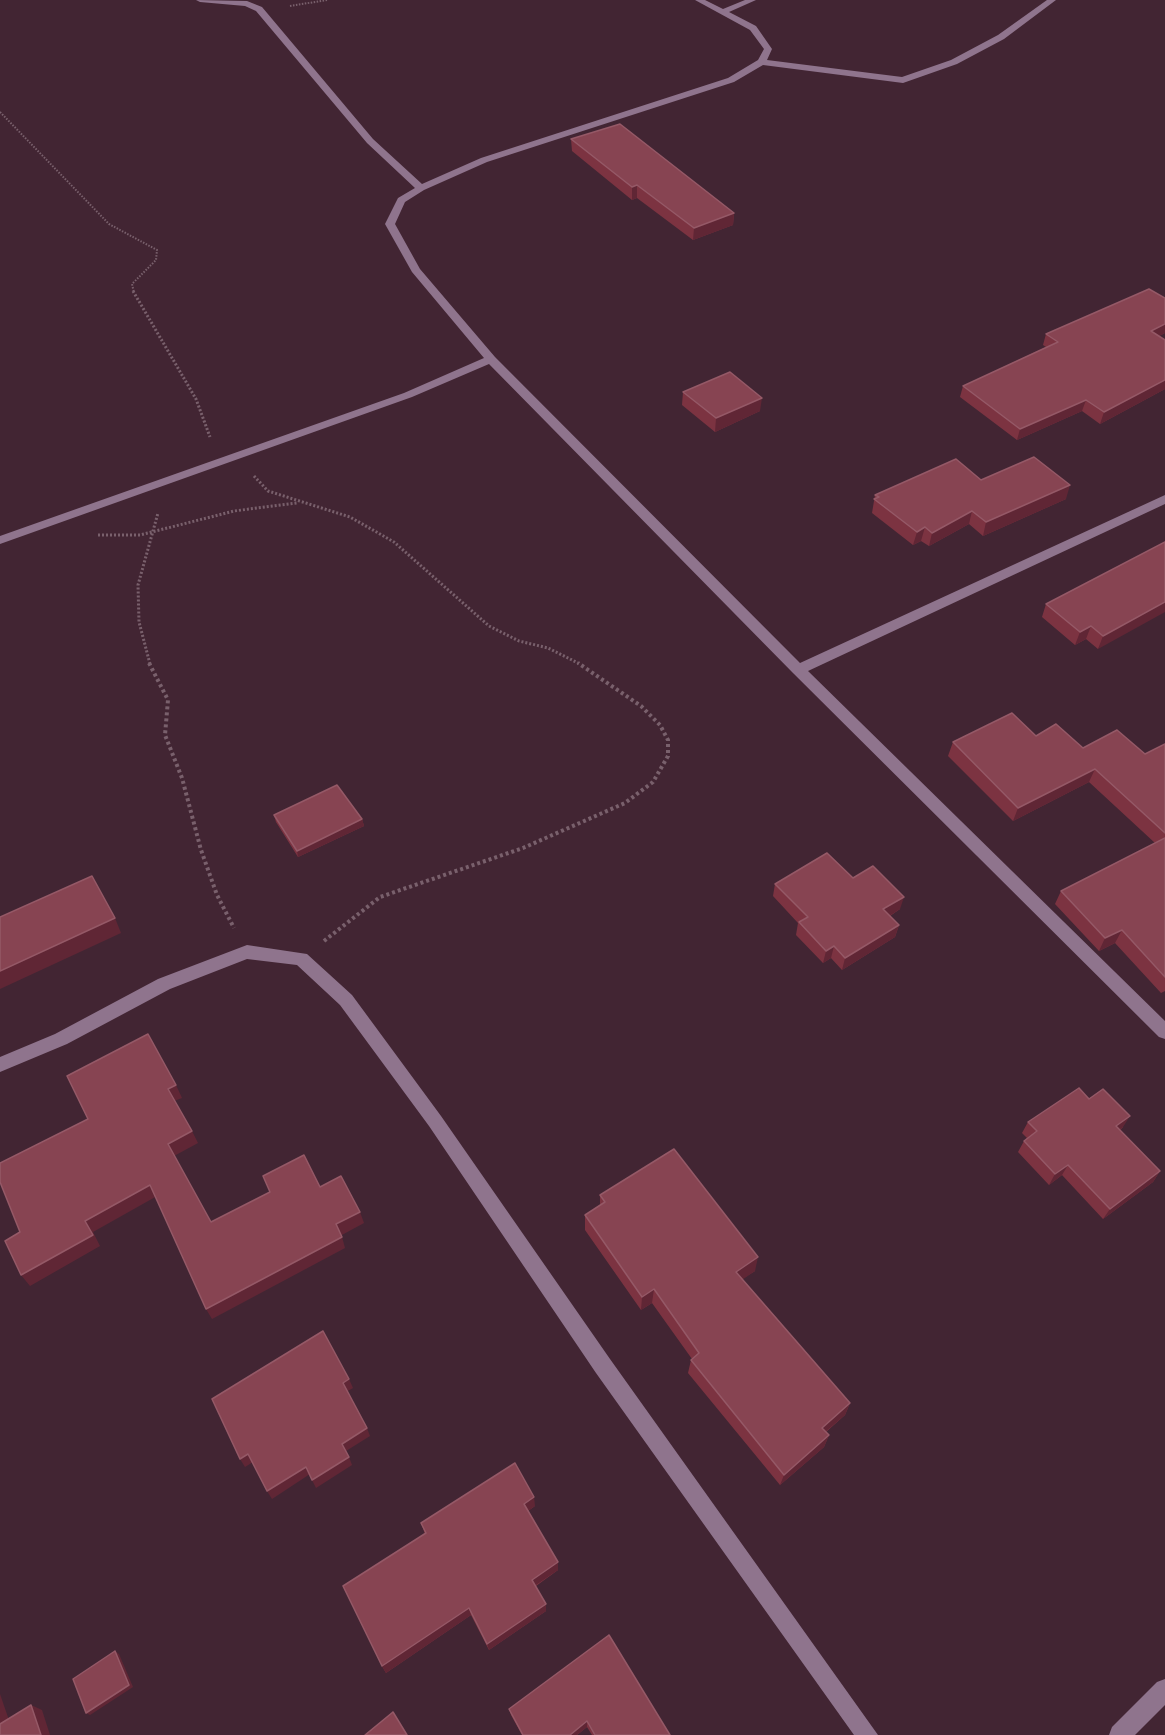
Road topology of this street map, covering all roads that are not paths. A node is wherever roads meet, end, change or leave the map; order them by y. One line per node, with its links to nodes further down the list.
1 (200, 0): 7 (street)
2 (699, 0): 5 (street)
3 (752, 0): 5 (street)
4 (1052, 0): 6 (street)
5 (723, 12): 6 (street)
6 (762, 62): 7 (street)
7 (421, 188): 8 (street)
8 (491, 359): 10 (street); 11 (street)
9 (1165, 499): 11 (street)
10 (0, 540)
11 (798, 670): 12 (street)
12 (1165, 1032)
13 (0, 1065): 15 (street)
14 (1165, 1690): 16 (street)
15 (867, 1735)
16 (1120, 1735)

